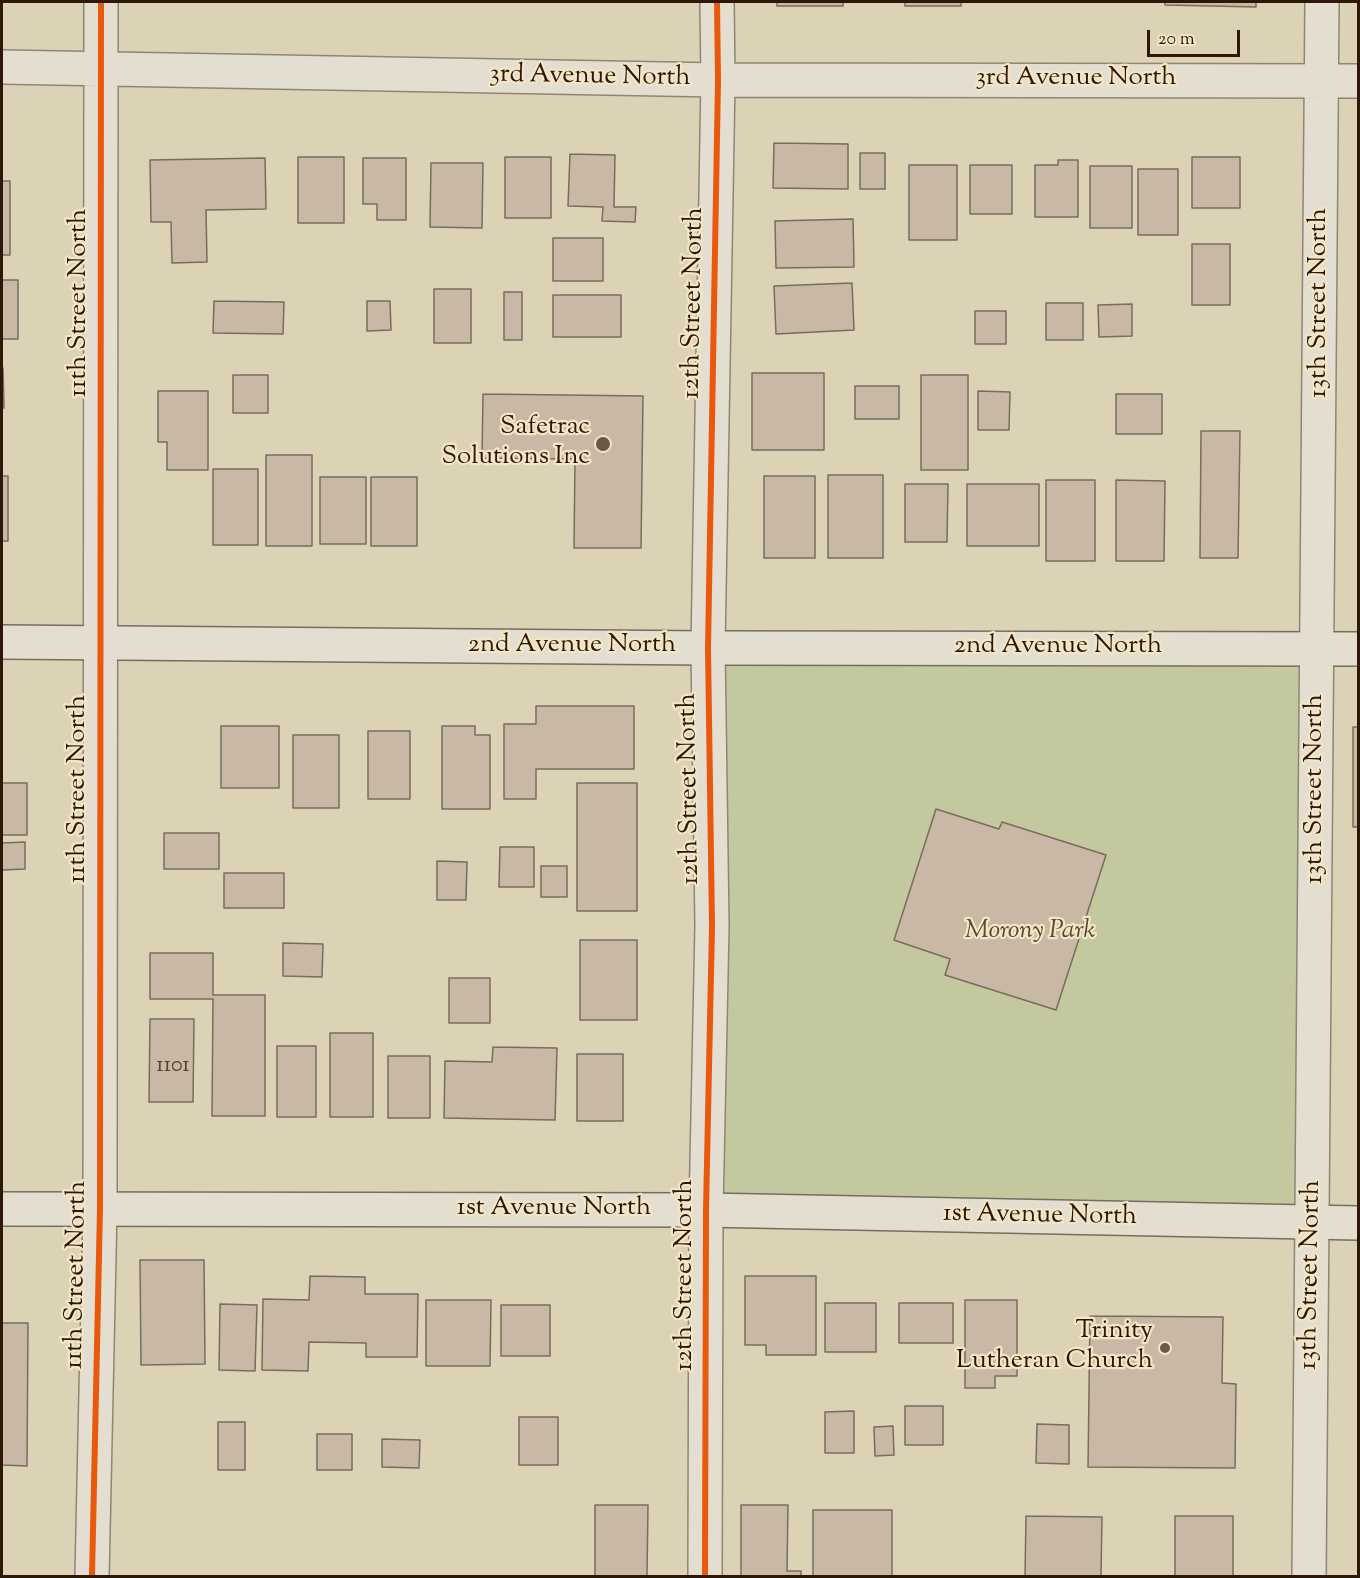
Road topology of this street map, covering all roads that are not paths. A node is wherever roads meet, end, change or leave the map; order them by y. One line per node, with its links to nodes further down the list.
1 (101, 2): 5 (street, 11th Street North)
2 (717, 2): 6 (street, 12th Street North)
3 (1322, 2): 7 (street, 13th Street North)
4 (2, 67): 5 (street, 3rd Avenue North)
5 (101, 68): 6 (street, 3rd Avenue North); 10 (street, 11th Street North)
6 (718, 80): 7 (street, 3rd Avenue North); 11 (street, 12th Street North)
7 (1323, 80): 8 (street, 3rd Avenue North); 12 (street, 13th Street North)
8 (1359, 81)
9 (2, 642): 10 (street, 2nd Avenue North)
10 (99, 643): 11 (street, 2nd Avenue North); 15 (street, 11th Street North)
11 (708, 648): 12 (street, 2nd Avenue North); 16 (street, 12th Street North)
12 (1318, 648): 13 (street, 2nd Avenue North); 17 (street, 13th Street North)
13 (1359, 649)
14 (2, 1209): 15 (street, 1st Avenue North)
15 (100, 1209): 16 (street, 1st Avenue North); 19 (street, 11th Street North)
16 (706, 1210): 17 (street, 1st Avenue North); 20 (street, 12th Street North)
17 (1313, 1223): 18 (street, 1st Avenue North); 21 (street, 13th Street North)
18 (1359, 1224)
19 (92, 1576)
20 (705, 1576)
21 (1309, 1576)

